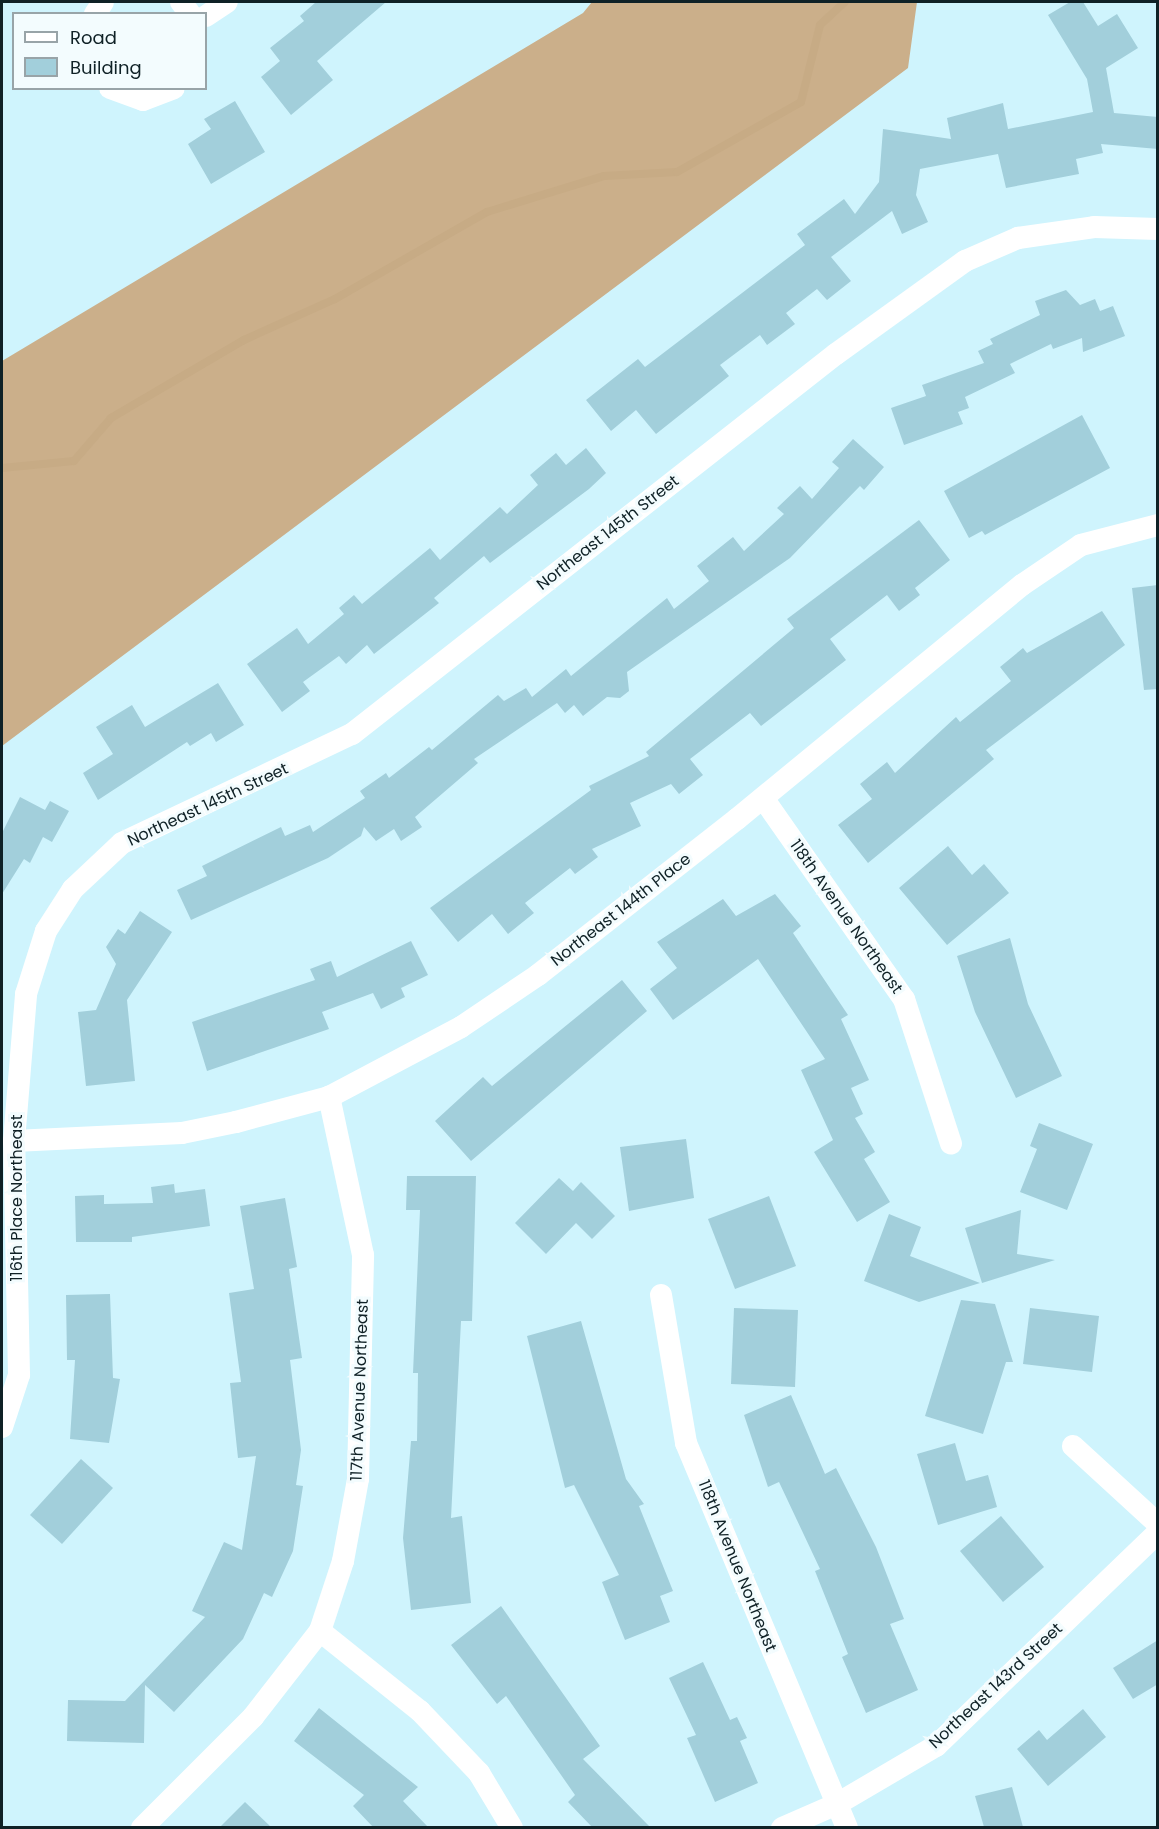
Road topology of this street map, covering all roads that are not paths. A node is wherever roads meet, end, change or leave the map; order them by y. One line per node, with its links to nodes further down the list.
1 (227, 2): 2 (street)
2 (207, 15)
3 (116, 90): 4 (street)
4 (169, 90)
5 (1158, 229): 8 (street, Northeast 145th Street)
6 (1158, 525): 7 (street, Northeast 144th Place)
7 (763, 798): 9 (street, Northeast 144th Place); 11 (street, 118th Avenue Northeast)
8 (73, 889): 10 (street, 116th Place Northeast)
9 (329, 1097): 10 (street, Northeast 144th Place); 17 (street, 117th Avenue Northeast)
10 (14, 1141): 13 (street, 116th Place Northeast)
11 (951, 1144)
12 (661, 1294): 18 (street, 118th Avenue Northeast)
13 (2, 1427)
14 (1072, 1446): 15 (street)
15 (1158, 1524)
16 (1158, 1533): 18 (street, Northeast 143rd Street)
17 (320, 1631): 19 (street, 117th Avenue Northeast); 20 (street)
18 (837, 1804): 21 (street, Northeast 143rd Street); 22 (street, 118th Avenue Northeast)
19 (142, 1827)
20 (512, 1827)
21 (782, 1827)
22 (846, 1827)

